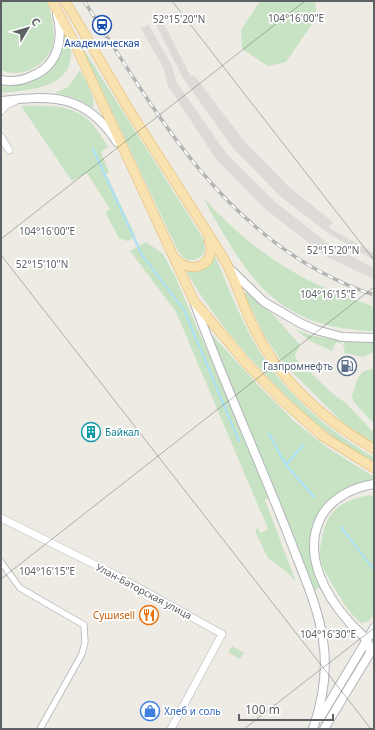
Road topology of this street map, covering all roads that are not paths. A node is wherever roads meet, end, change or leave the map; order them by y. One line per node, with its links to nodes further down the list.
1 (52, 1): 3 (main road); 9 (main road)
2 (65, 1): 10 (main road)
3 (1, 80)
4 (24, 98): 5 (main road); 6 (street); 9 (main road)
5 (1, 100)
6 (1, 111)
7 (1, 137): 8 (street)
8 (1, 140)
9 (129, 160): 11 (main road)
10 (203, 227): 11 (main road); 12 (main road)
11 (174, 256): 13 (main road)
12 (229, 268): 14 (main road); 15 (main road)
13 (194, 301): 16 (main road); 26 (main road)
14 (374, 338)
15 (374, 449)
16 (374, 468)
17 (374, 484): 20 (main road)
18 (1, 518): 25 (street, Улан-Баторская улица)
19 (1, 562): 24 (street)
20 (350, 622): 21 (main road); 22 (main road)
21 (373, 629): 22 (main road)
22 (366, 639): 23 (main road); 26 (main road)
23 (372, 649): 27 (main road)
24 (40, 729)
25 (171, 729)
26 (314, 729)
27 (324, 729)

